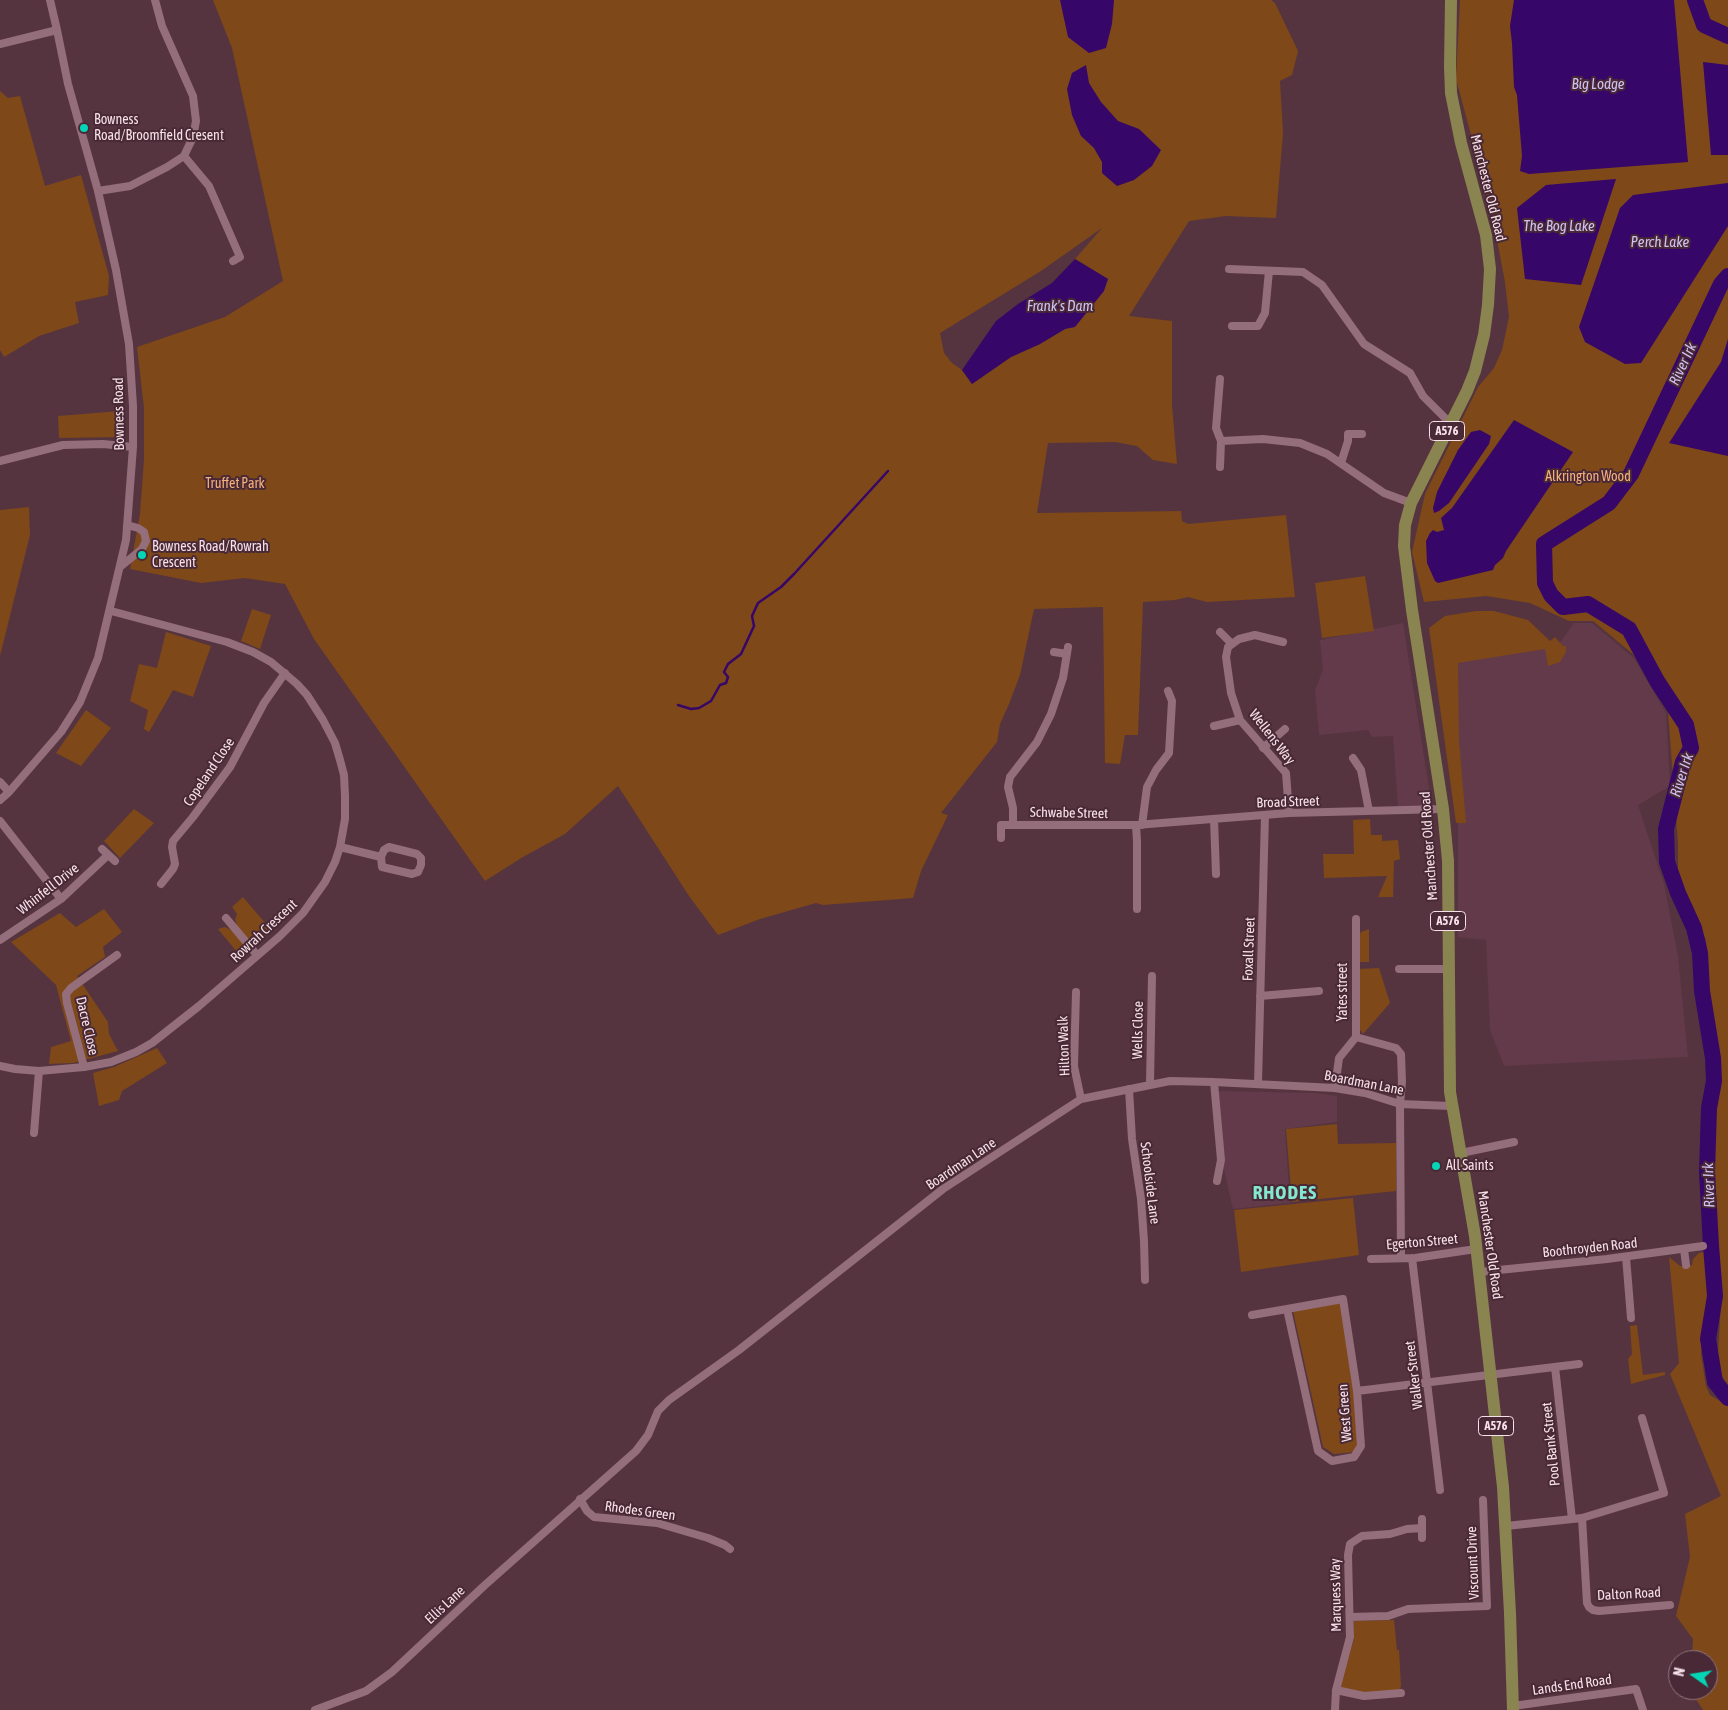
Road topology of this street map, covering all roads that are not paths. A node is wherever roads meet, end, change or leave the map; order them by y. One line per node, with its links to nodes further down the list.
1 (50, 0): 4 (street, Bowness Road)
2 (155, 0): 6 (street)
3 (1451, 0): 13 (main road, Manchester Old Road / A576)
4 (57, 30): 5 (street); 7 (street, Bowness Road)
5 (0, 44)
6 (184, 156): 7 (street); 8 (street)
7 (98, 190): 16 (street, Bowness Road)
8 (233, 261)
9 (1229, 268): 10 (street)
10 (1269, 271): 11 (street); 13 (street)
11 (1232, 326)
12 (1220, 379): 15 (street)
13 (1451, 424): 20 (main road, Manchester Old Road / A576)
14 (1362, 434): 18 (street)
15 (1221, 441): 18 (street); 19 (street)
16 (133, 447): 17 (street); 21 (street, Bowness Road)
17 (0, 461)
18 (1342, 463): 20 (street)
19 (1220, 467)
20 (1411, 502): 38 (main road, Manchester Old Road / A576)
21 (127, 525): 22 (street, Bowness Road); 22 (street)
22 (120, 567): 23 (street, Bowness Road)
23 (110, 611): 28 (street, Rowrah Crescent); 36 (street, Bowness Road)
24 (1220, 632): 26 (street)
25 (1283, 642): 26 (street)
26 (1232, 644): 30 (street, Wellens Way)
27 (1054, 652): 44 (street)
28 (284, 673): 47 (street, Rowrah Crescent); 53 (street, Copeland Close)
29 (1168, 691): 45 (street)
30 (1240, 720): 31 (street); 33 (street, Wellens Way)
31 (1214, 726)
32 (1286, 729): 33 (street)
33 (1263, 748): 40 (street, Wellens Way)
34 (1353, 758): 39 (street)
35 (0, 782): 36 (street)
36 (9, 792): 37 (street, Bowness Road)
37 (0, 800)
38 (1443, 809): 39 (street, Broad Street); 62 (main road, Manchester Old Road / A576)
39 (1369, 811): 40 (street, Broad Street)
40 (1289, 813): 41 (street, Broad Street)
41 (1265, 815): 42 (street, Broad Street); 66 (street, Foxall Street)
42 (1214, 819): 45 (street, Broad Street); 52 (street)
43 (0, 821): 54 (street)
44 (1013, 825): 45 (street, Schwabe Street); 46 (street, Schwabe Street)
45 (1139, 825): 55 (street)
46 (1001, 838)
47 (340, 847): 50 (street); 60 (street, Rowrah Crescent)
48 (102, 849): 49 (street)
49 (108, 855): 51 (street); 54 (street, Whinfell Drive)
50 (381, 857): 50 (street)
51 (115, 861)
52 (1216, 874)
53 (161, 884)
54 (61, 898): 58 (street, Whinfell Drive)
55 (1137, 910)
56 (225, 918): 60 (street)
57 (1356, 919): 67 (street, Yates street)
58 (0, 940)
59 (116, 955): 69 (street, Dacre Close)
60 (257, 955): 69 (street, Rowrah Crescent)
61 (1399, 969): 62 (street)
62 (1449, 969): 78 (main road, Manchester Old Road / A576)
63 (1152, 976): 73 (street, Wells Close)
64 (1076, 992): 76 (street, Hilton Walk)
65 (1319, 992): 66 (street)
66 (1260, 996): 72 (street, Foxall Street)
67 (1356, 1037): 74 (street, Yates street); 77 (street)
68 (0, 1066): 70 (street, Rowrah Crescent)
69 (84, 1067): 70 (street, Rowrah Crescent)
70 (39, 1071): 79 (street)
71 (1214, 1082): 72 (street, Boardman Lane); 73 (street, Boardman Lane); 82 (street)
72 (1258, 1083): 74 (street, Boardman Lane)
73 (1150, 1084): 75 (street, Boardman Lane)
74 (1335, 1088): 77 (street, Boardman Lane)
75 (1129, 1089): 76 (street, Boardman Lane); 92 (street, Schoolside Lane)
76 (1081, 1099): 103 (street, Boardman Lane)
77 (1400, 1104): 78 (street, Boardman Lane); 87 (street)
78 (1452, 1106): 81 (main road, Manchester Old Road / A576)
79 (34, 1133)
80 (1514, 1142): 81 (street)
81 (1461, 1153): 84 (main road, Manchester Old Road / A576)
82 (1217, 1181)
83 (1703, 1246): 85 (street, Boothroyden Road)
84 (1476, 1249): 88 (street, Egerton Street); 91 (main road, Manchester Old Road / A576)
85 (1684, 1249): 86 (street, Boothroyden Road); 90 (street)
86 (1626, 1257): 91 (street, Boothroyden Road); 95 (street)
87 (1400, 1258): 88 (street, Egerton Street); 89 (street, Egerton Street)
88 (1412, 1258): 99 (street, Walker Street)
89 (1371, 1259)
90 (1686, 1265)
91 (1479, 1272): 98 (main road, Manchester Old Road / A576)
92 (1145, 1280)
93 (1287, 1309): 94 (street, West Green); 100 (street, West Green); 100 (street, West Green)
94 (1252, 1315)
95 (1631, 1318)
96 (1579, 1364): 97 (street)
97 (1555, 1366): 98 (street); 107 (street, Pool Bank Street)
98 (1491, 1374): 99 (street); 108 (main road, Manchester Old Road / A576)
99 (1427, 1383): 100 (street); 102 (street, Walker Street)
100 (1357, 1391)
101 (1642, 1418): 105 (street)
102 (1440, 1490)
103 (580, 1499): 111 (street, Rhodes Green); 117 (street, Ellis Lane)
104 (1483, 1500): 113 (street, Viscount Drive)
105 (1582, 1518): 107 (street); 112 (street, Dalton Road)
106 (1422, 1519): 109 (street)
107 (1572, 1519): 108 (street)
108 (1506, 1526): 116 (main road, Manchester Old Road / A576)
109 (1422, 1528): 110 (street); 113 (street, Marquess Way)
110 (1422, 1538)
111 (730, 1549)
112 (1670, 1605)
113 (1350, 1617): 114 (street, Marquess Way)
114 (1336, 1690): 115 (street); 118 (street, Marquess Way)
115 (1401, 1693)
116 (1513, 1708): 119 (street, Lands End Road)
117 (316, 1710)
118 (1335, 1710)
119 (1643, 1710)

